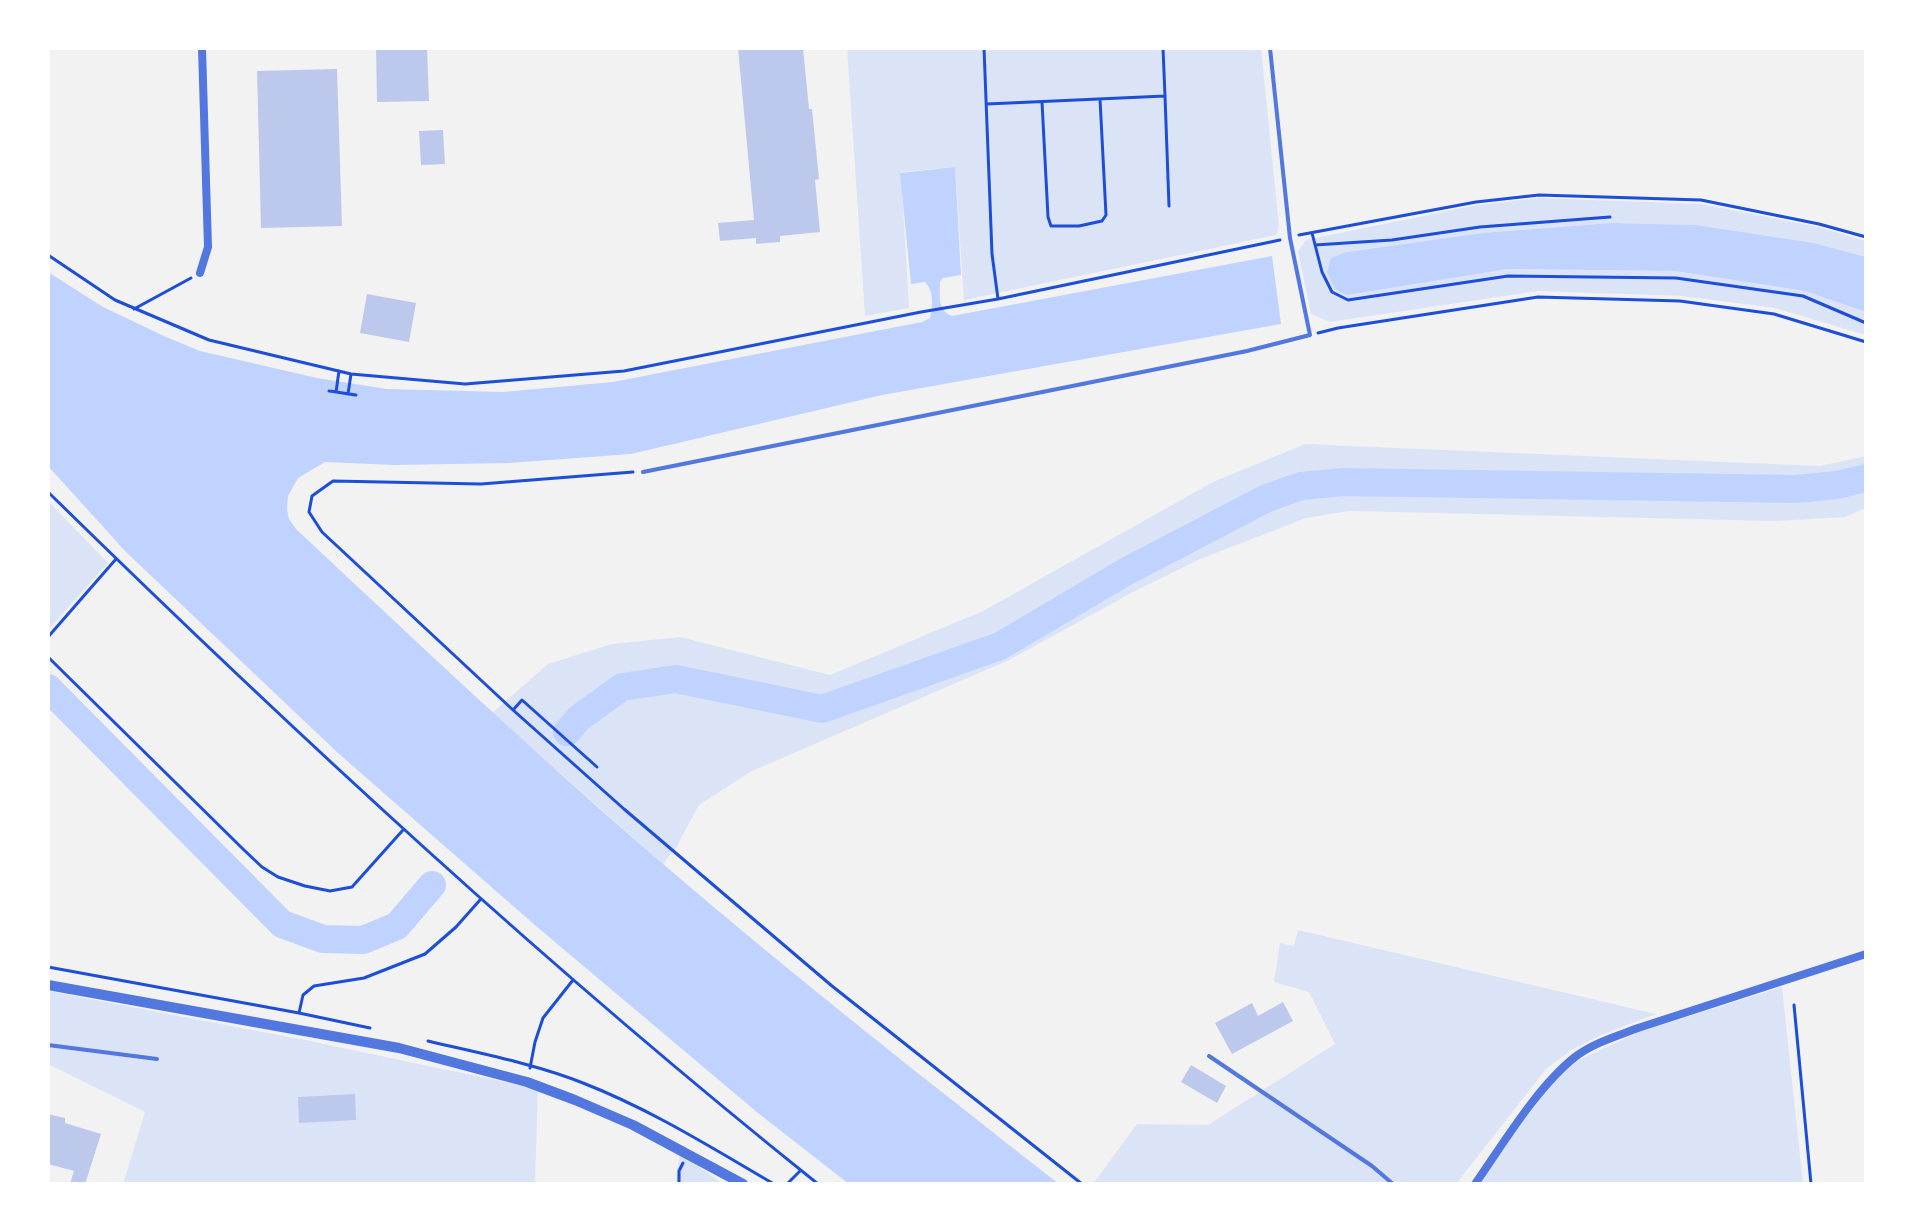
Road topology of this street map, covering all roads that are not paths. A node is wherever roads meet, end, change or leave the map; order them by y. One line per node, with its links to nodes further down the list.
1 (202, 48): 3 (street)
2 (1270, 48): 4 (lane)
3 (200, 273)
4 (643, 472)
5 (1866, 954): 12 (street)
6 (48, 985): 10 (street)
7 (48, 1045): 9 (lane)
8 (1209, 1056): 11 (lane)
9 (157, 1059)
10 (743, 1184)
11 (1393, 1184)
12 (1475, 1184)

